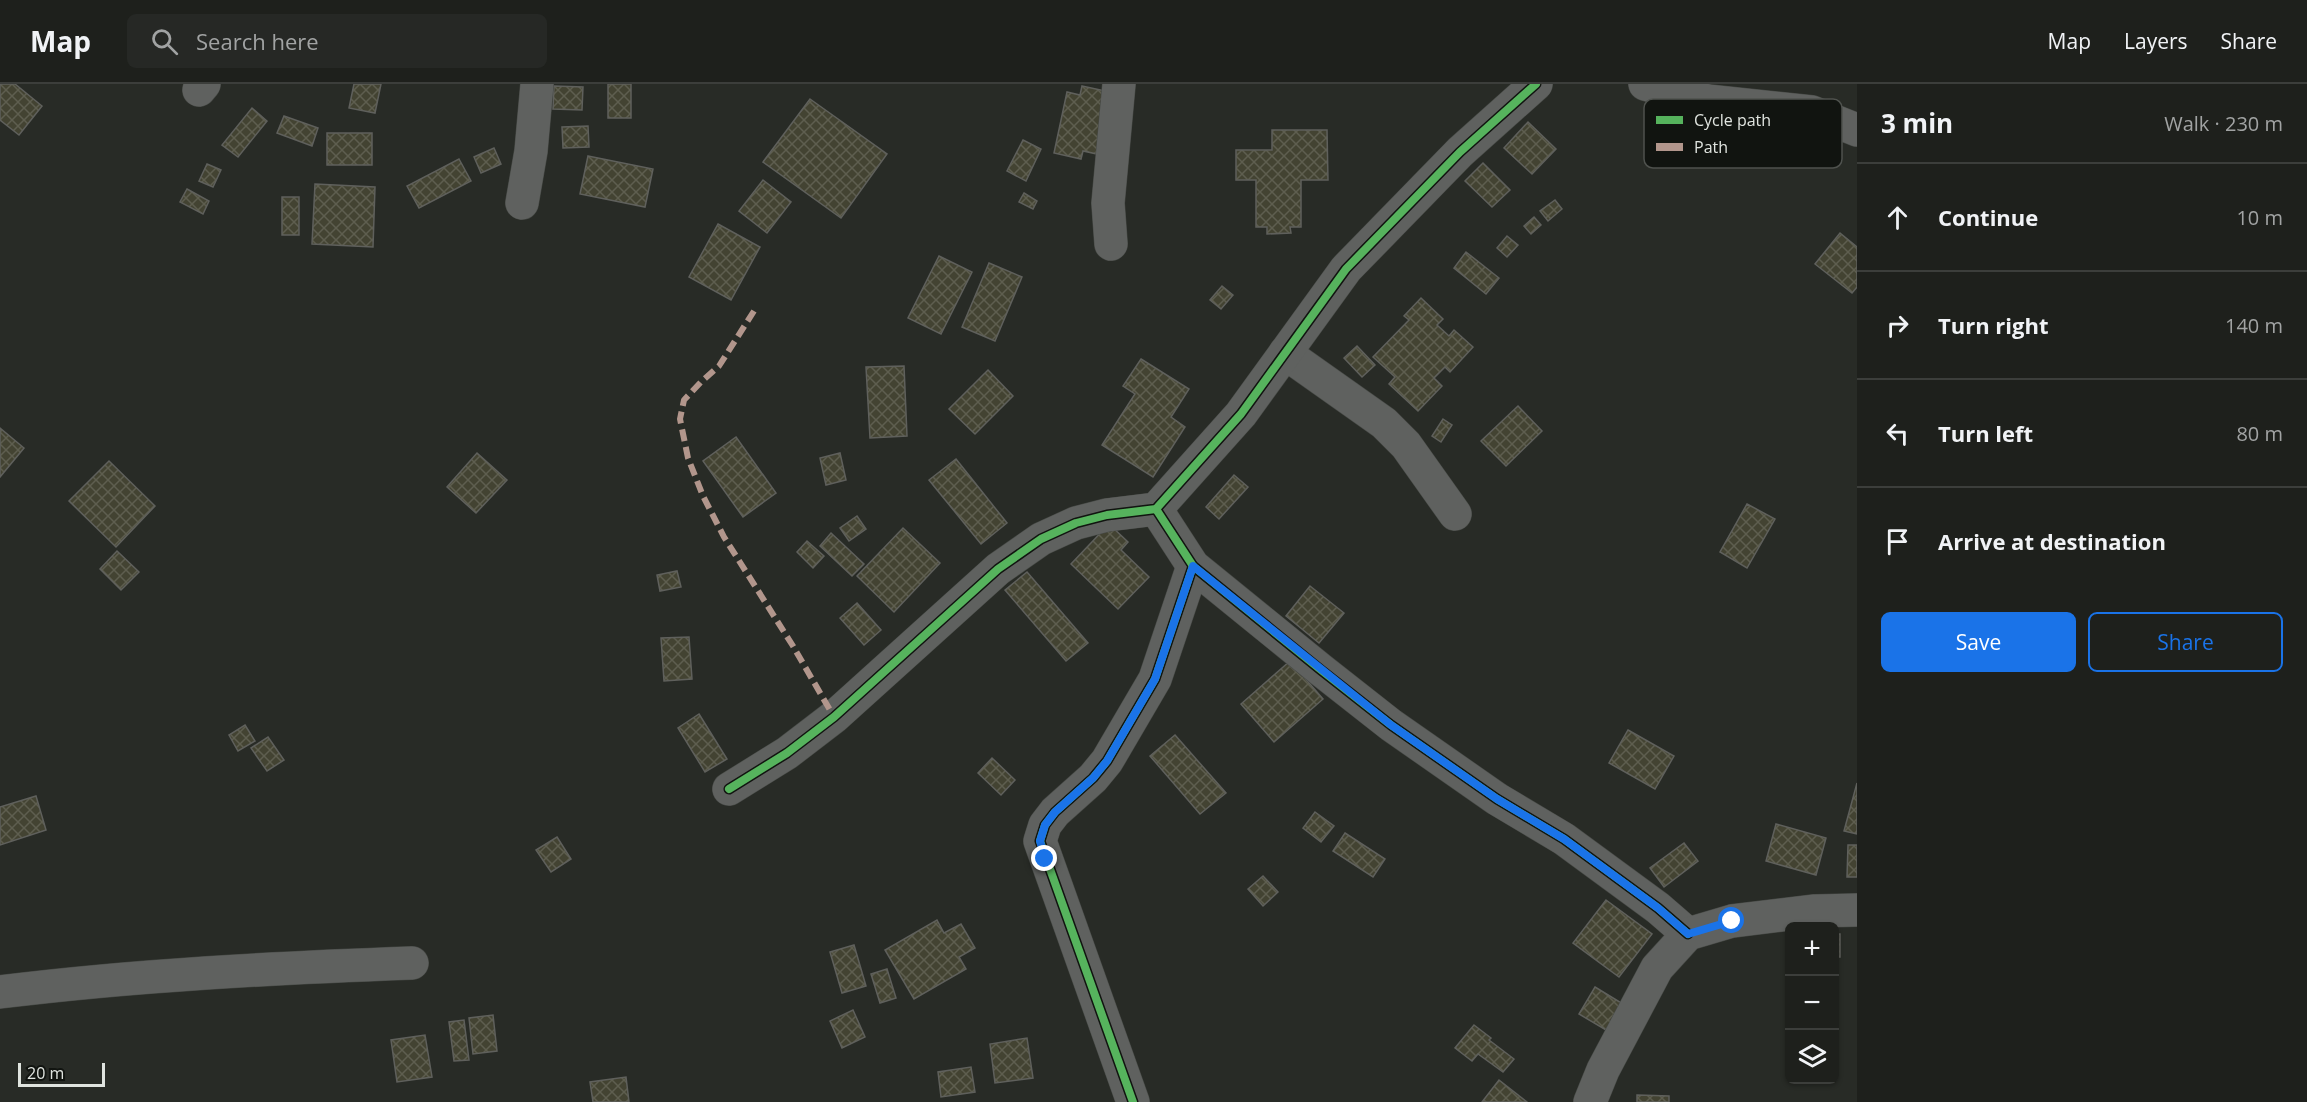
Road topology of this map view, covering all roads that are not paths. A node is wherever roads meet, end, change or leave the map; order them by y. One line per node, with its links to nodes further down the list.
1 (537, 84): 8 (street)
2 (1119, 84): 9 (street)
3 (1536, 84): 10 (street)
4 (1645, 84): 5 (street)
5 (1701, 99)
6 (1842, 123): 7 (street)
7 (1857, 129)
8 (522, 203)
9 (1111, 244)
10 (1285, 353): 11 (street); 12 (street)
11 (1156, 509): 13 (street); 14 (street)
12 (1455, 514)
13 (1193, 566): 16 (street); 19 (street)
14 (729, 789)
15 (1857, 910): 16 (street)
16 (1688, 934): 20 (street)
17 (412, 963): 18 (street)
18 (0, 992)
19 (1133, 1102)
20 (1590, 1102)

